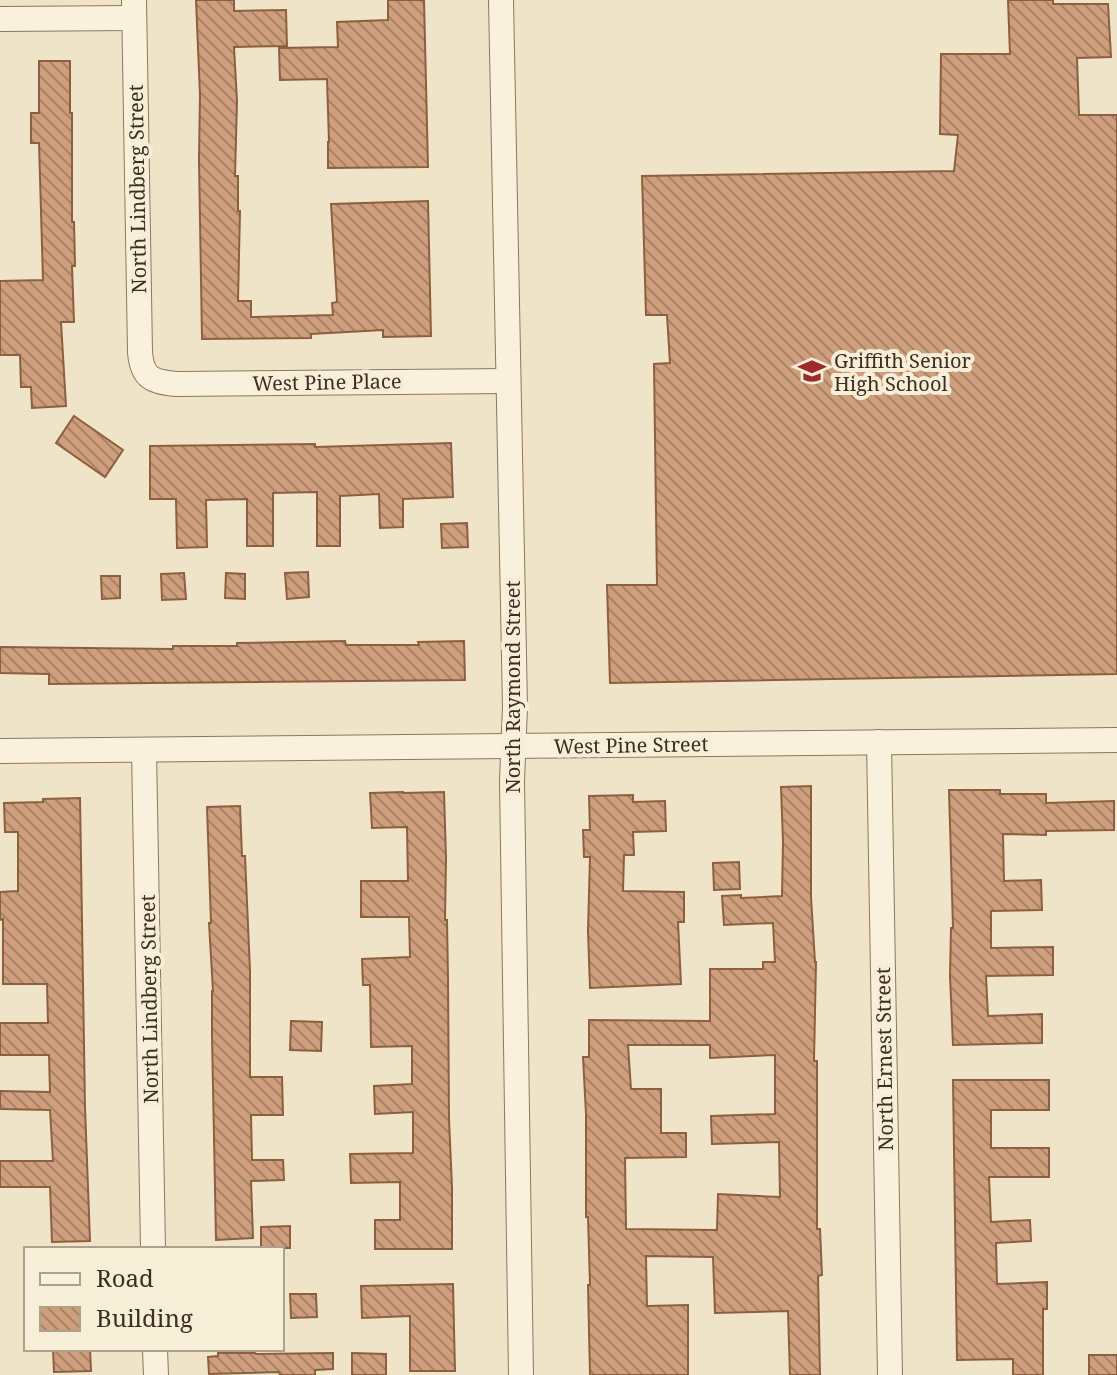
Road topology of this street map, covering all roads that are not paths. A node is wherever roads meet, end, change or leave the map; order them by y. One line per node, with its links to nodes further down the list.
1 (501, 0): 5 (street, North Raymond Street)
2 (134, 9): 3 (street); 4 (street, North Lindberg Street)
3 (0, 19)
4 (147, 376): 5 (street, West Pine Place)
5 (508, 381): 8 (street, North Raymond Street)
6 (1117, 740): 7 (street, West Pine Street)
7 (879, 742): 8 (street, West Pine Street); 15 (street, North Ernest Street)
8 (514, 747): 9 (street, West Pine Street); 14 (street, North Raymond Street)
9 (144, 750): 10 (street, West Pine Street); 11 (street, North Lindberg Street)
10 (0, 751)
11 (153, 1247)
12 (155, 1351): 13 (street)
13 (156, 1375)
14 (521, 1375)
15 (890, 1375)

